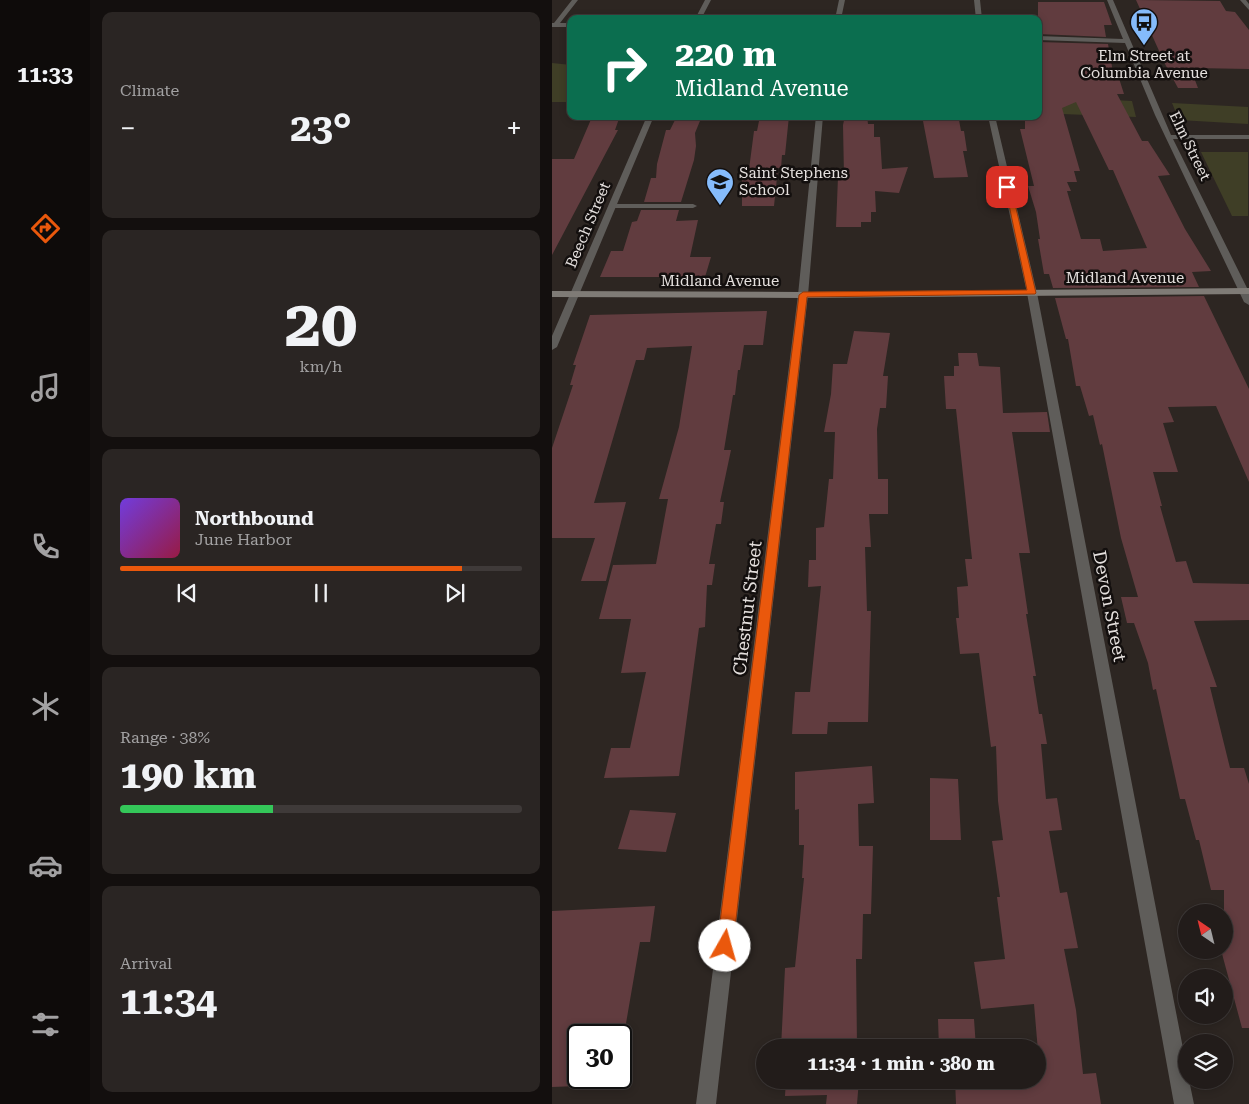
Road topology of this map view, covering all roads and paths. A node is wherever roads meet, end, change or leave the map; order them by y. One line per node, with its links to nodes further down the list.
1 (575, 0): 11 (street)
2 (708, 0): 8 (street)
3 (842, 0): 9 (street)
4 (977, 0): 10 (street)
5 (1110, 0): 14 (street, Elm Street)
6 (1243, 0): 7 (street)
7 (1248, 8)
8 (700, 15)
9 (839, 15)
10 (979, 15)
11 (554, 25): 12 (street)
12 (567, 25)
13 (1042, 38): 14 (street)
14 (1127, 41): 18 (street, Elm Street)
15 (649, 120): 20 (street, Beech Street)
16 (820, 120): 26 (street, Chestnut Street)
17 (992, 120): 23 (street, Devon Street)
18 (1168, 137): 19 (street); 22 (street, Elm Street)
19 (1248, 137)
20 (613, 206): 21 (lane); 25 (street, Beech Street)
21 (693, 206)
22 (1246, 291): 23 (street, Midland Avenue); 27 (street, Elm Street)
23 (1032, 293): 26 (street, Midland Avenue); 30 (street, Devon Street)
24 (552, 294): 25 (street, Midland Avenue)
25 (574, 294): 26 (street, Midland Avenue); 28 (street, Beech Street)
26 (803, 295): 29 (street, Chestnut Street)
27 (1248, 302)
28 (552, 347)
29 (706, 1104)
30 (1184, 1104)

